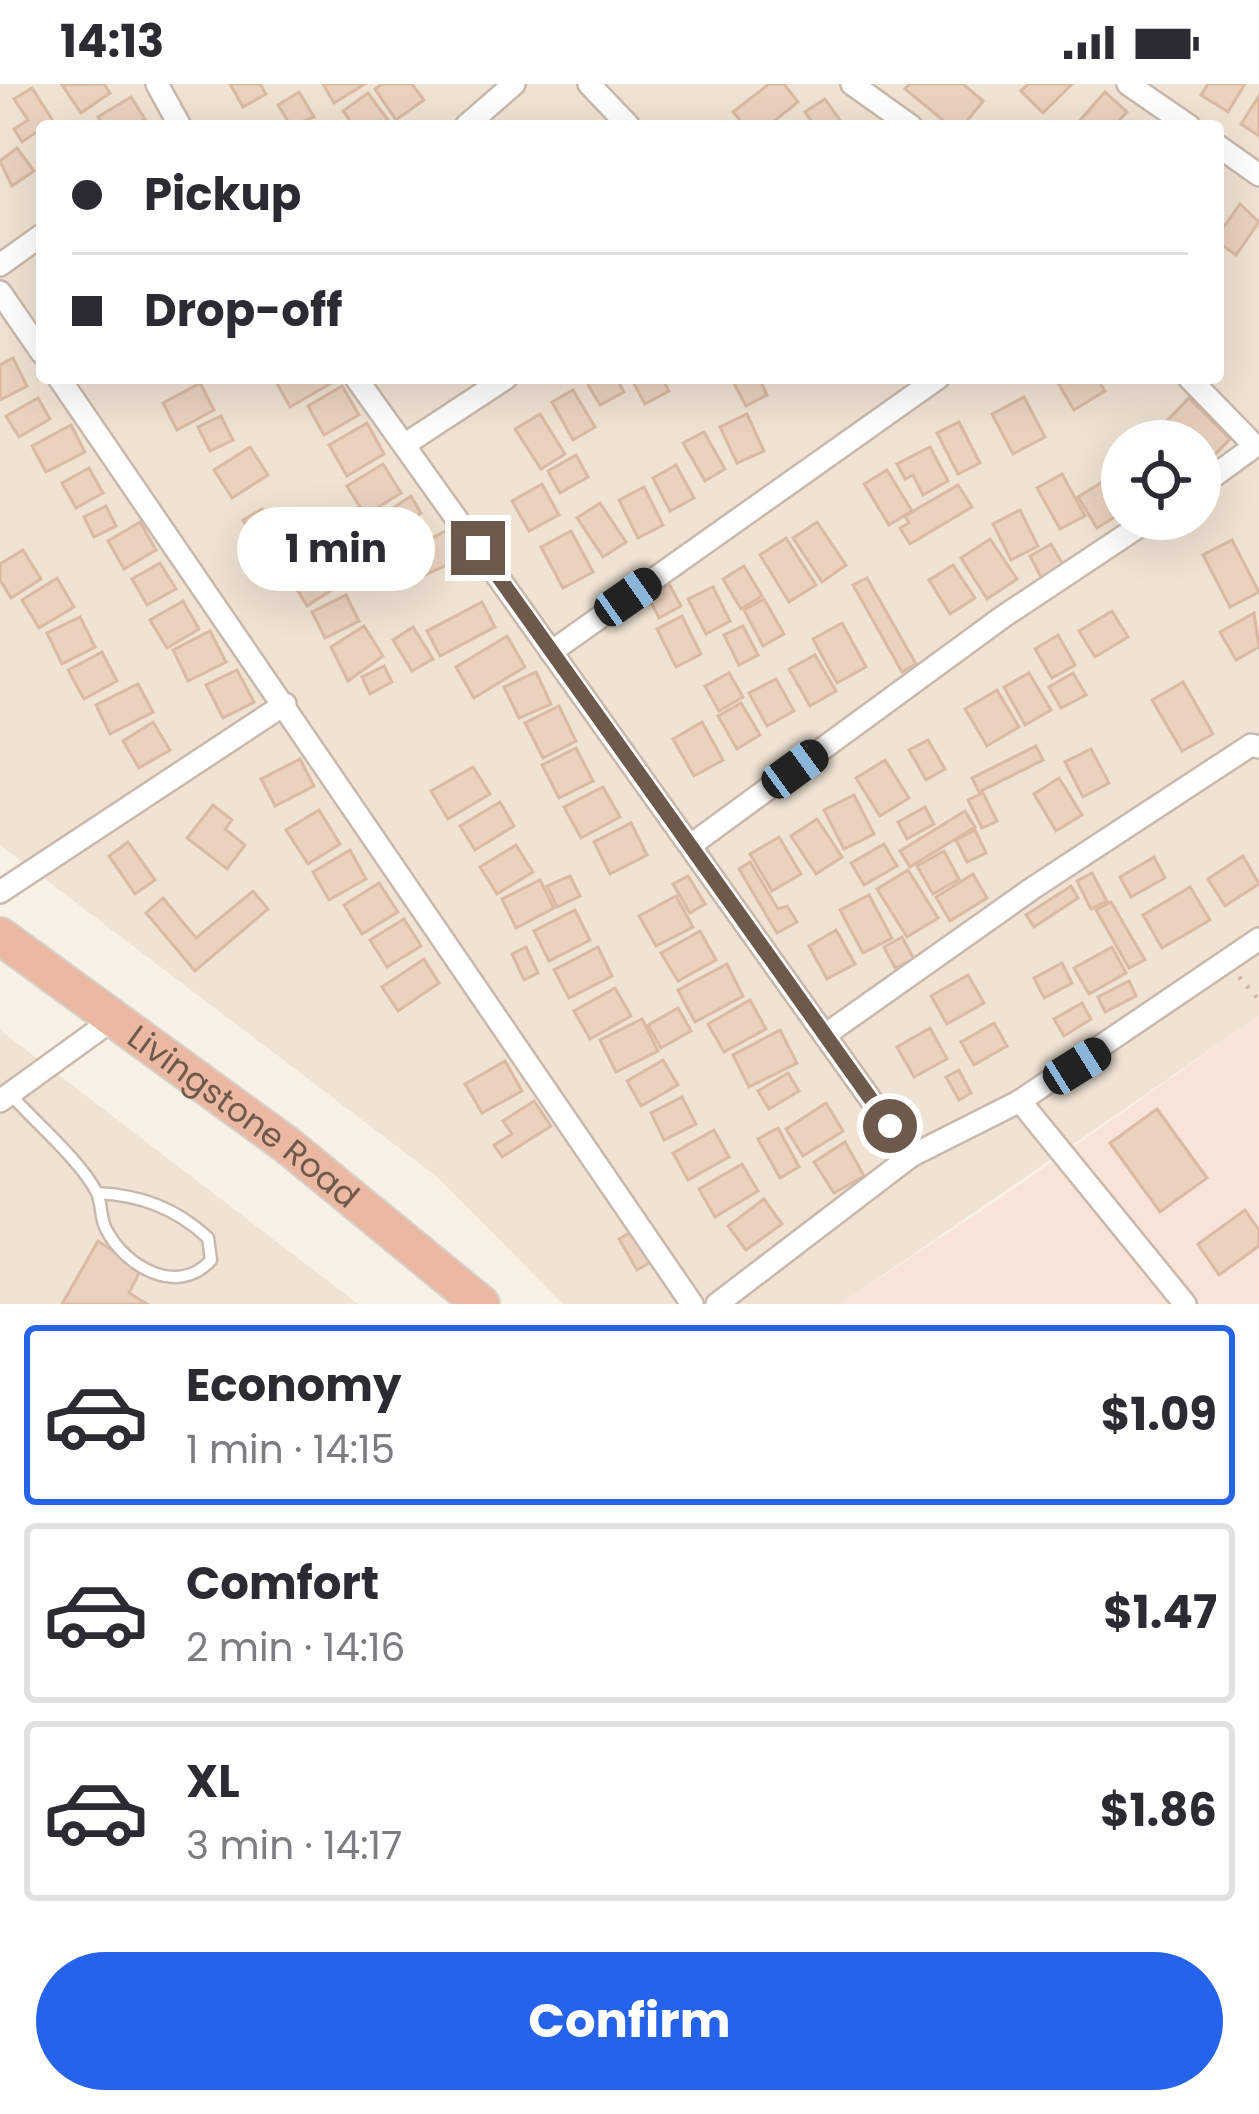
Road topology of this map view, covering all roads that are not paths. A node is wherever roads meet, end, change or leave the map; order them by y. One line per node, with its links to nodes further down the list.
1 (157, 84): 6 (street)
2 (514, 84): 7 (street)
3 (589, 84): 8 (street)
4 (852, 84): 9 (street)
5 (1129, 84): 10 (street)
6 (177, 120)
7 (473, 120)
8 (623, 120)
9 (903, 120)
10 (1180, 120)
11 (1224, 150): 12 (street)
12 (1259, 175)
13 (36, 240): 14 (street)
14 (0, 266)
15 (0, 292): 16 (street)
16 (36, 344)
17 (63, 384): 26 (street)
18 (360, 384): 22 (street)
19 (497, 384): 22 (street)
20 (930, 384): 25 (street)
21 (1195, 384): 23 (street)
22 (404, 445): 25 (street)
23 (1221, 471)
24 (1118, 540): 28 (street)
25 (551, 652): 28 (street)
26 (284, 704): 29 (street); 39 (street)
27 (1259, 748): 33 (street)
28 (691, 845): 33 (street)
29 (0, 892)
30 (0, 936): 32 (highway, Livingstone Road)
31 (1259, 939): 35 (street)
32 (112, 1019): 34 (street); 38 (highway, Livingstone Road)
33 (825, 1035): 36 (street)
34 (5, 1097): 37 (lane)
35 (1020, 1101): 36 (street); 41 (street)
36 (911, 1156): 40 (street)
37 (97, 1193): 37 (lane)
38 (481, 1304)
39 (692, 1304)
40 (717, 1304)
41 (1185, 1304)

